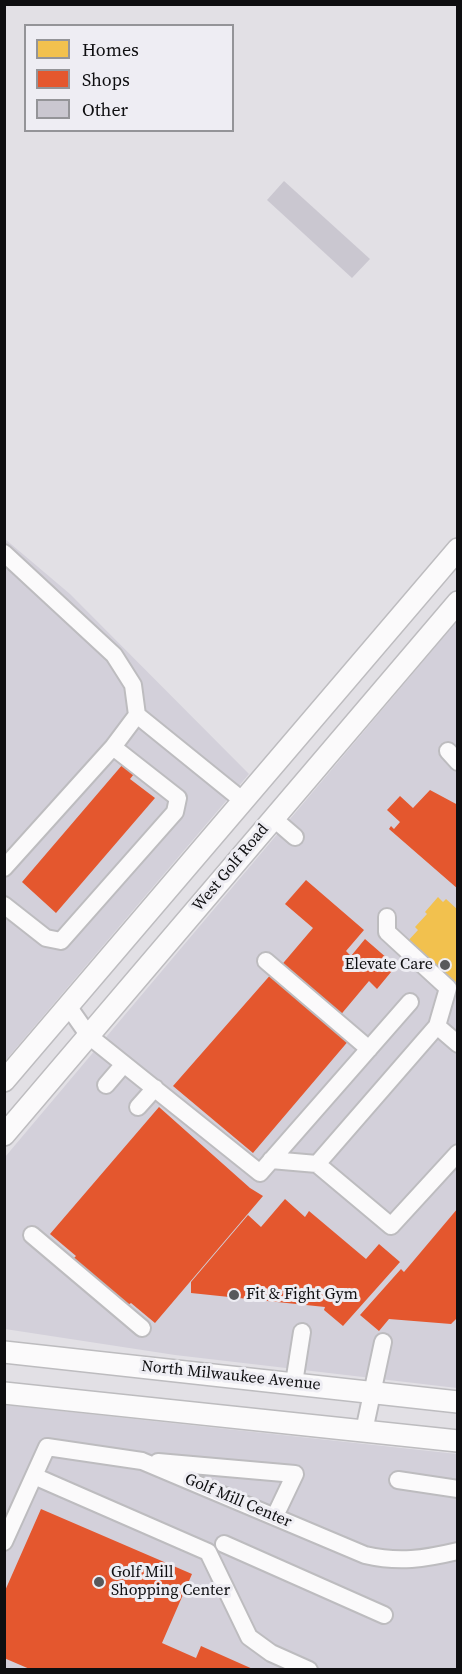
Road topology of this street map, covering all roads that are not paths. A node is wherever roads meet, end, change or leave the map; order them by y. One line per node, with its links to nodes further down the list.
1 (458, 549): 6 (main road)
2 (4, 553): 4 (lane)
3 (458, 602): 7 (main road, West Golf Road)
4 (137, 715): 5 (lane); 6 (lane)
5 (113, 747): 9 (lane); 10 (lane)
6 (242, 800): 14 (main road)
7 (273, 818): 8 (lane); 17 (main road, West Golf Road)
8 (295, 837)
9 (4, 868)
10 (4, 905)
11 (387, 917): 16 (lane)
12 (266, 961): 19 (lane)
13 (410, 1002): 19 (lane)
14 (68, 1006): 15 (main road); 17 (lane)
15 (54, 1022): 17 (lane); 21 (main road)
16 (437, 1026): 18 (lane); 28 (lane)
17 (89, 1036): 20 (lane); 25 (main road, West Golf Road)
18 (458, 1044)
19 (369, 1049): 27 (lane)
20 (124, 1064): 22 (lane); 23 (lane)
21 (4, 1081)
22 (106, 1085)
23 (156, 1088): 24 (lane); 27 (lane)
24 (138, 1107)
25 (4, 1135)
26 (458, 1153): 28 (lane)
27 (271, 1160): 28 (lane)
28 (317, 1164)
29 (32, 1235): 30 (lane)
30 (142, 1328)
31 (302, 1332): 34 (lane)
32 (383, 1342): 36 (lane)
33 (4, 1352): 34 (main road, North Milwaukee Avenue)
34 (294, 1383): 36 (main road, North Milwaukee Avenue)
35 (4, 1392): 38 (main road)
36 (373, 1392): 37 (main road, North Milwaukee Avenue); 38 (lane)
37 (458, 1402)
38 (364, 1431): 39 (main road)
39 (458, 1441)
40 (142, 1461): 41 (lane, Golf Mill Center); 44 (lane, Golf Mill Center); 44 (lane)
41 (34, 1476): 45 (lane, Golf Mill Center); 49 (lane)
42 (398, 1479): 43 (lane)
43 (458, 1489)
44 (275, 1516): 47 (lane, Golf Mill Center)
45 (4, 1542)
46 (224, 1544): 48 (lane)
47 (458, 1551)
48 (384, 1615)
49 (309, 1670)

